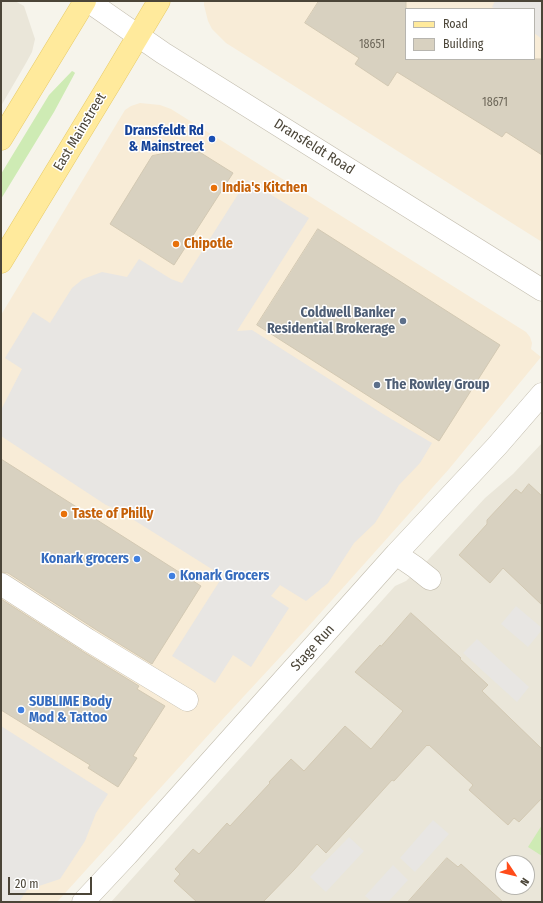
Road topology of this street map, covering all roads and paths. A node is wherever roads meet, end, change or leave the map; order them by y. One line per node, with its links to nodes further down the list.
1 (87, 1): 3 (street, Dransfeldt Road); 4 (main road)
2 (159, 1): 3 (main road, East Mainstreet)
3 (138, 37): 5 (main road, East Mainstreet); 6 (street, Dransfeldt Road)
4 (1, 139)
5 (1, 262)
6 (542, 290)
7 (542, 394): 8 (street, Stage Run)
8 (396, 554): 9 (street); 12 (street, Stage Run)
9 (430, 580)
10 (1, 584): 11 (street)
11 (187, 700)
12 (83, 902)

